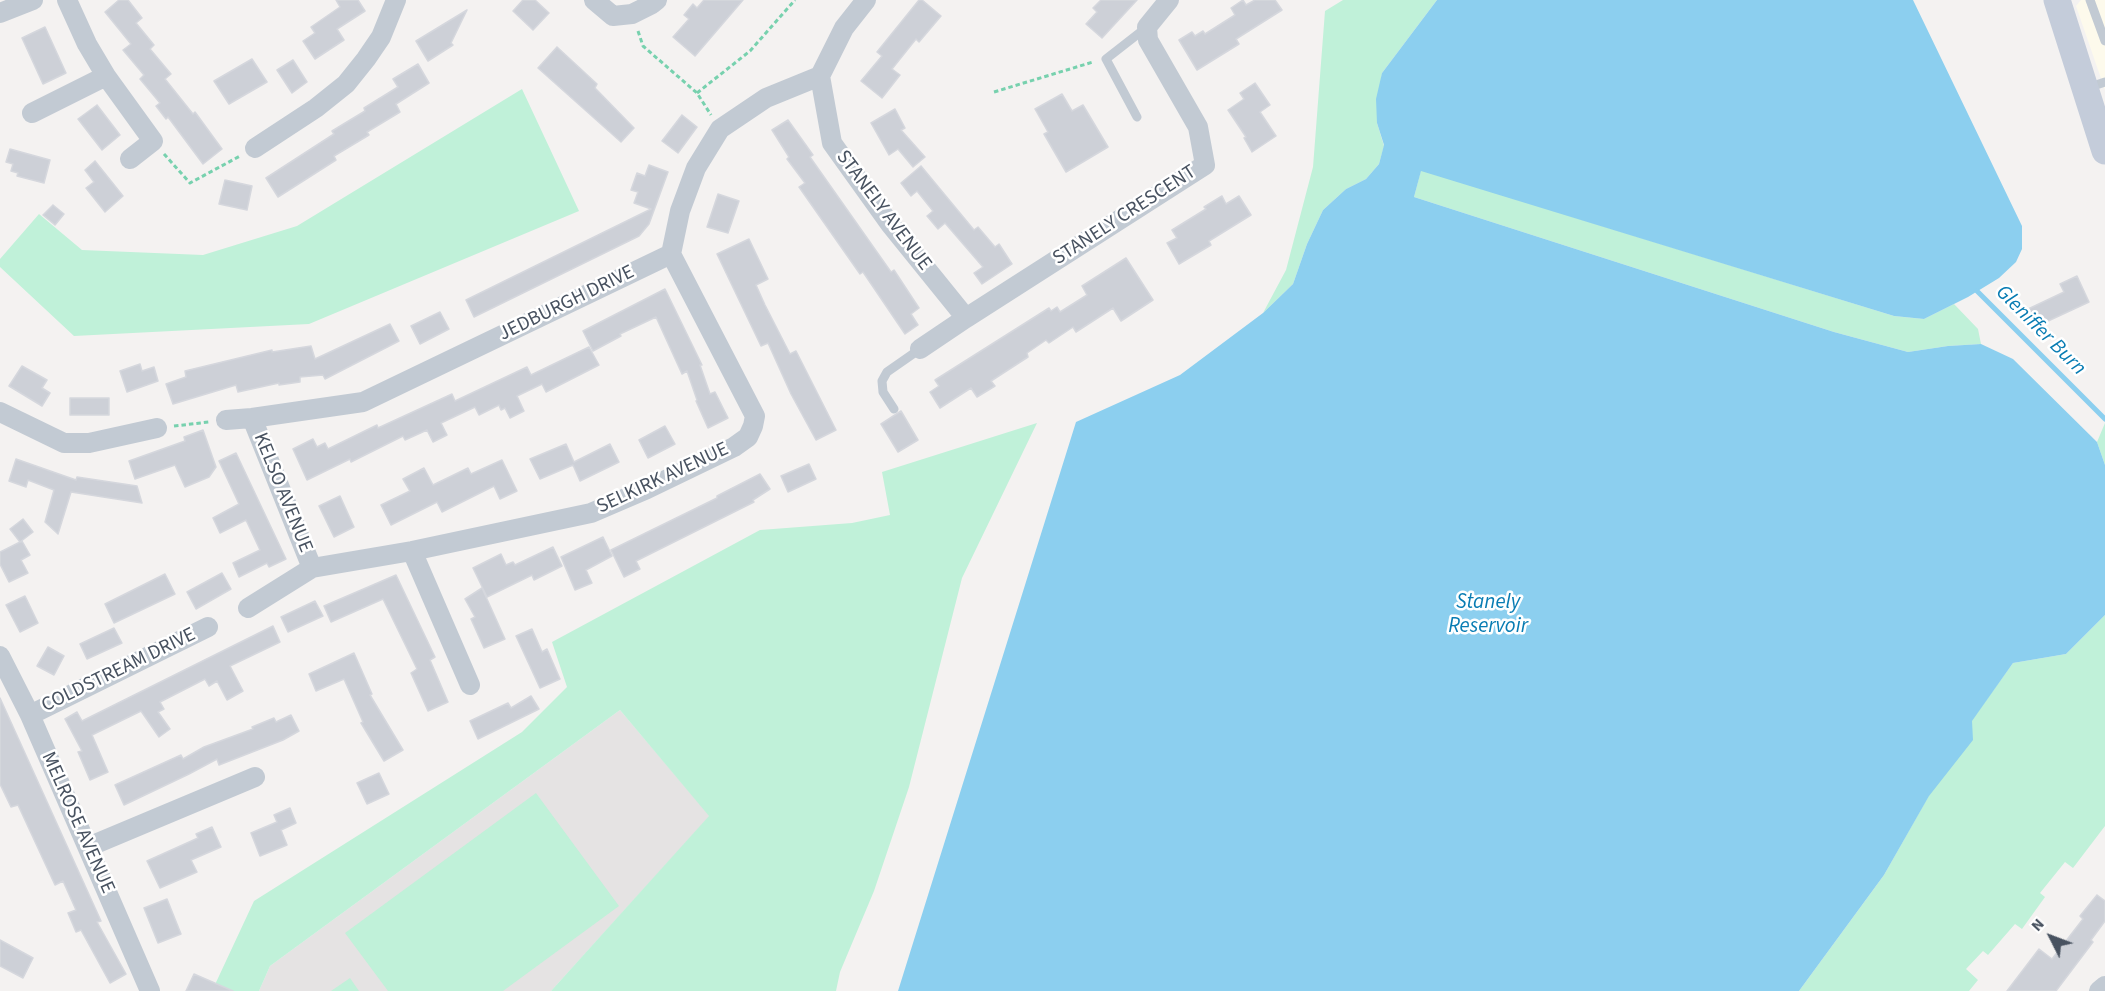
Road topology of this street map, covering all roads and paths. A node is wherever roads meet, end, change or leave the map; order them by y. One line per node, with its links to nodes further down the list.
1 (33, 0): 11 (street)
2 (67, 0): 16 (street)
3 (396, 0): 25 (street)
4 (594, 0): 12 (street)
5 (657, 0): 12 (street)
6 (795, 0): 20 (path)
7 (1169, 0): 13 (street)
8 (2057, 0): 18 (main road)
9 (2090, 0): 14 (lane)
10 (860, 2): 17 (street)
11 (0, 13)
12 (632, 14): 20 (path)
13 (1147, 27): 15 (lane); 29 (street, STANELY CRESCENT)
14 (2105, 41)
15 (1106, 58): 19 (path); 22 (lane)
16 (106, 76): 21 (street); 24 (street)
17 (820, 76): 23 (street); 29 (street, STANELY AVENUE)
18 (2095, 86): 26 (main road)
19 (994, 92)
20 (697, 93): 23 (path)
21 (32, 113)
22 (1137, 117)
23 (720, 129): 28 (street)
24 (153, 141): 25 (path); 27 (street)
25 (255, 148)
26 (2105, 151)
27 (130, 159)
28 (671, 254): 33 (street, JEDBURGH DRIVE); 36 (street, SELKIRK AVENUE)
29 (966, 318): 30 (street, STANELY CRESCENT)
30 (920, 349): 31 (lane)
31 (894, 409)
32 (0, 412): 35 (street)
33 (252, 418): 34 (street, JEDBURGH DRIVE); 37 (street, KELSO AVENUE)
34 (226, 420): 35 (path)
35 (158, 428)
36 (412, 551): 37 (street, SELKIRK AVENUE); 41 (street)
37 (312, 568): 38 (street, SELKIRK AVENUE)
38 (248, 608)
39 (208, 627): 42 (street, COLDSTREAM DRIVE)
40 (0, 658): 42 (street, MELROSE AVENUE)
41 (470, 685)
42 (30, 715): 44 (street, MELROSE AVENUE)
43 (255, 777): 44 (street)
44 (88, 847): 46 (street, MELROSE AVENUE)
45 (2105, 986): 47 (street)
46 (150, 991)
47 (2099, 991)

